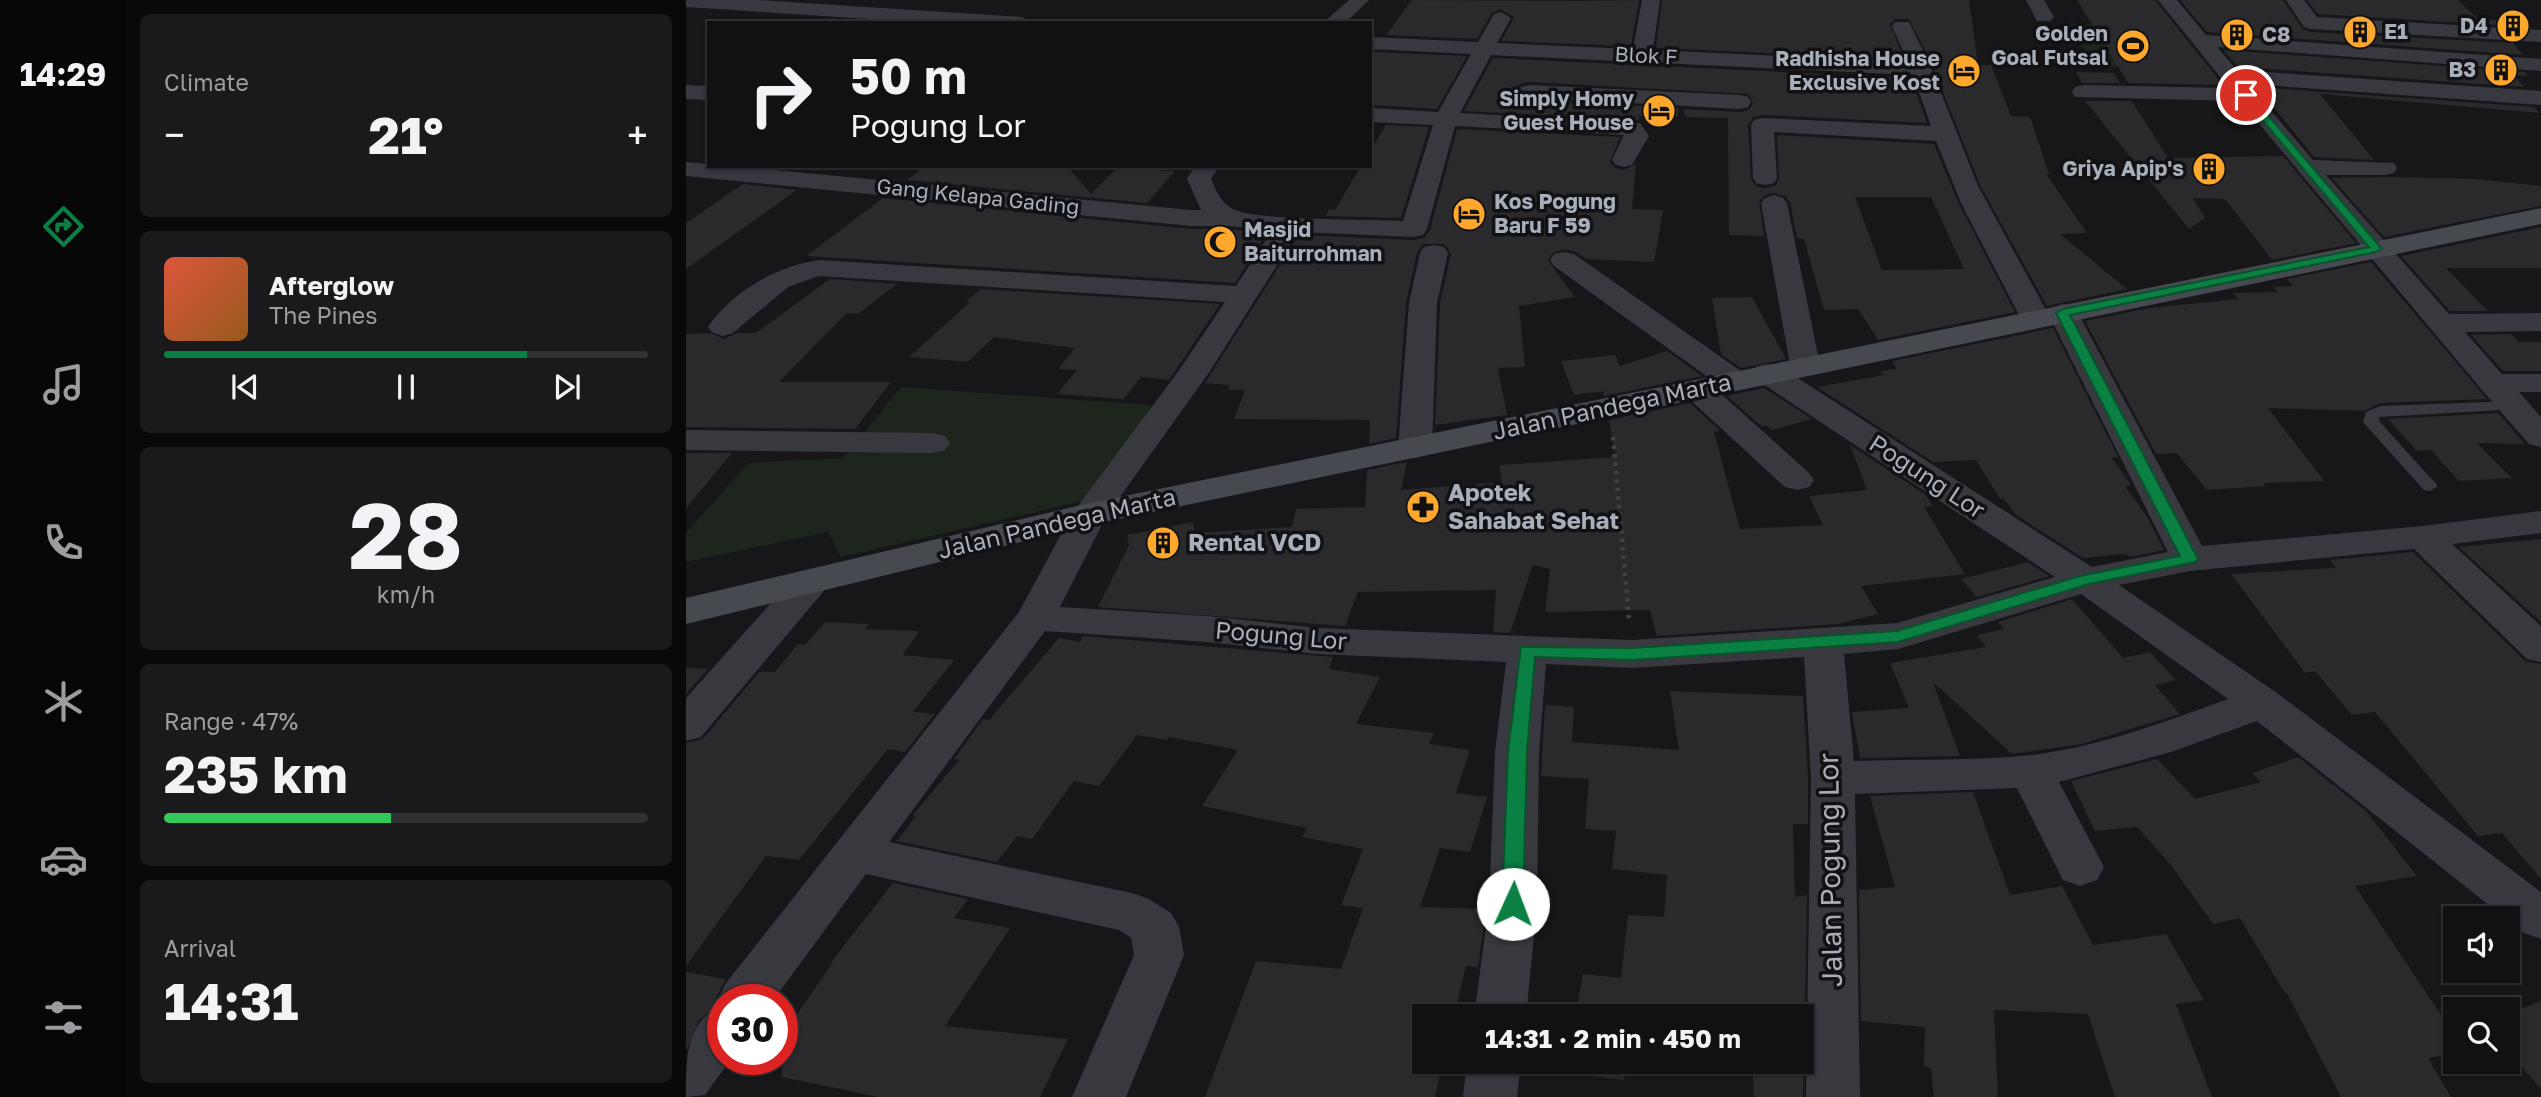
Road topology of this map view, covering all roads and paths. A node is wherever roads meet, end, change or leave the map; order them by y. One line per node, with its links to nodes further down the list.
1 (995, 0): 10 (street)
2 (1360, 0): 11 (street)
3 (1651, 0): 19 (street)
4 (2167, 0): 14 (street)
5 (2295, 0): 13 (street)
6 (686, 1): 10 (street)
7 (2386, 10): 13 (street)
8 (2486, 17): 15 (street)
9 (1502, 18): 18 (street)
10 (963, 21)
11 (1335, 21)
12 (1902, 26): 22 (street)
13 (2404, 29): 15 (street)
14 (2192, 32): 21 (street); 23 (street)
15 (2502, 34): 16 (street)
16 (2541, 36)
17 (1372, 43): 18 (street, Blok F)
18 (1483, 50): 19 (street, Blok F); 33 (street)
19 (1643, 56): 20 (street, Blok F)
20 (1694, 59): 22 (street, Blok F); 29 (street)
21 (2541, 65)
22 (1922, 69): 34 (street)
23 (2230, 76): 28 (street); 30 (street)
24 (686, 92): 27 (street)
25 (1529, 92): 29 (street)
26 (2083, 92): 28 (street)
27 (707, 93)
28 (2246, 95): 36 (street)
29 (1683, 98): 31 (street)
30 (2541, 98)
31 (1740, 102)
32 (1372, 115): 33 (street)
33 (1446, 118): 35 (street); 42 (street, Gang Kelapa Gading)
34 (1944, 134): 47 (street); 51 (street)
35 (1624, 160)
36 (2307, 167): 38 (street); 43 (street)
37 (1206, 168): 41 (street)
38 (2385, 168)
39 (706, 173): 41 (street, Gang Kelapa Gading)
40 (2541, 216): 43 (street, Jalan Pandega Marta)
41 (1229, 218): 42 (street, Gang Kelapa Gading)
42 (1290, 224): 46 (street)
43 (2376, 249): 47 (street, Jalan Pandega Marta); 49 (street)
44 (1434, 253): 62 (street)
45 (1564, 260): 53 (street)
46 (1244, 295): 50 (street); 65 (street)
47 (2049, 316): 51 (street, Jalan Pandega Marta); 68 (street)
48 (2541, 322): 49 (street)
49 (2440, 323): 54 (street)
50 (723, 327)
51 (1805, 365): 52 (street, Jalan Pandega Marta)
52 (1768, 373): 53 (street, Jalan Pandega Marta); 69 (street, Pogung Lor)
53 (1734, 381): 56 (street, Jalan Pandega Marta)
54 (2493, 383): 55 (street); 57 (street)
55 (2541, 383)
56 (1697, 389): 58 (street, Jalan Pandega Marta); 63 (street)
57 (2515, 405): 59 (street); 64 (lane)
58 (1611, 408): 62 (street, Jalan Pandega Marta); 76 (path)
59 (2539, 433)
60 (686, 440): 61 (street)
61 (933, 443)
62 (1415, 448): 65 (street, Jalan Pandega Marta)
63 (1797, 480)
64 (2430, 486)
65 (1090, 514): 70 (street, Jalan Pandega Marta); 72 (street)
66 (2540, 524): 67 (street, Pogung Lor)
67 (2423, 537): 68 (street, Pogung Lor); 74 (street)
68 (2190, 559): 69 (street, Pogung Lor)
69 (2086, 580): 73 (street, Pogung Lor); 77 (street, Pogung Lor)
70 (810, 583): 71 (street, Jalan Pandega Marta); 78 (street)
71 (686, 611)
72 (1035, 618): 75 (street, Pogung Lor); 81 (street)
73 (1823, 643): 76 (street, Pogung Lor); 80 (street, Jalan Pogung Lor)
74 (2541, 649)
75 (1527, 651): 76 (street, Pogung Lor); 85 (street)
76 (1632, 654)
77 (2262, 703): 79 (street); 83 (street, Pogung Lor)
78 (686, 726)
79 (2031, 771): 80 (street); 82 (street)
80 (1833, 778): 91 (street, Jalan Pogung Lor)
81 (853, 852): 84 (street); 89 (street)
82 (2080, 867)
83 (2541, 919)
84 (755, 984)
85 (1501, 1004)
86 (707, 1050): 88 (street)
87 (1493, 1074): 90 (street)
88 (686, 1078)
89 (1099, 1097)
90 (1490, 1097)
91 (1833, 1097)

